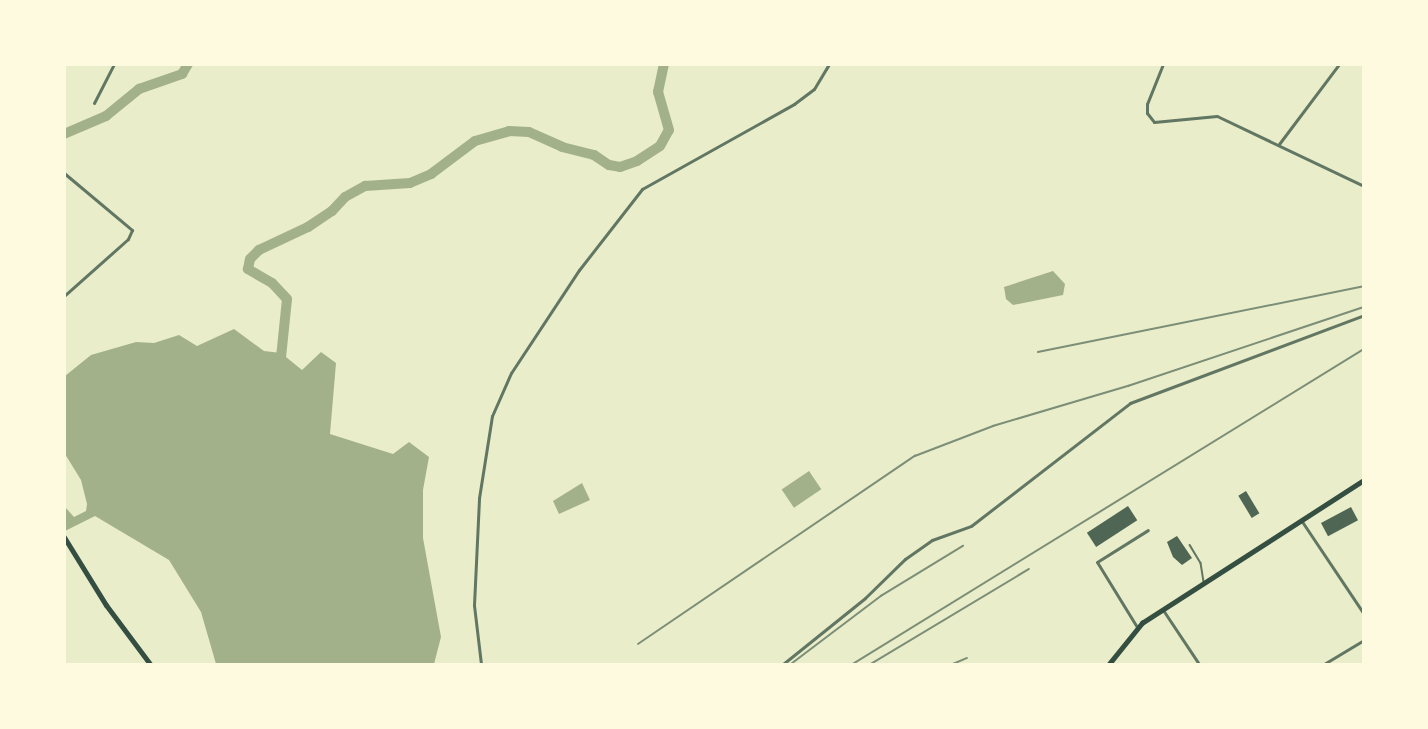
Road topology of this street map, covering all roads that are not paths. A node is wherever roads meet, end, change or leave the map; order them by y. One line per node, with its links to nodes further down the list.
1 (114, 64): 5 (street)
2 (829, 64): 22 (street)
3 (1162, 64): 6 (street)
4 (1339, 64): 6 (street)
5 (94, 103)
6 (1280, 144): 8 (street)
7 (64, 173): 9 (street)
8 (1364, 186)
9 (64, 296)
10 (1364, 315): 23 (street)
11 (1364, 480): 12 (main road)
12 (1301, 520): 16 (main road); 18 (street)
13 (1148, 530): 19 (street)
14 (65, 540): 21 (highway)
15 (1190, 545): 16 (lane)
16 (1204, 583): 17 (main road)
17 (1162, 610): 19 (main road); 25 (street)
18 (1364, 614)
19 (1137, 627): 24 (main road)
20 (1364, 639): 26 (street)
21 (150, 664)
22 (481, 664)
23 (783, 664)
24 (1109, 664)
25 (1199, 664)
26 (1324, 664)

